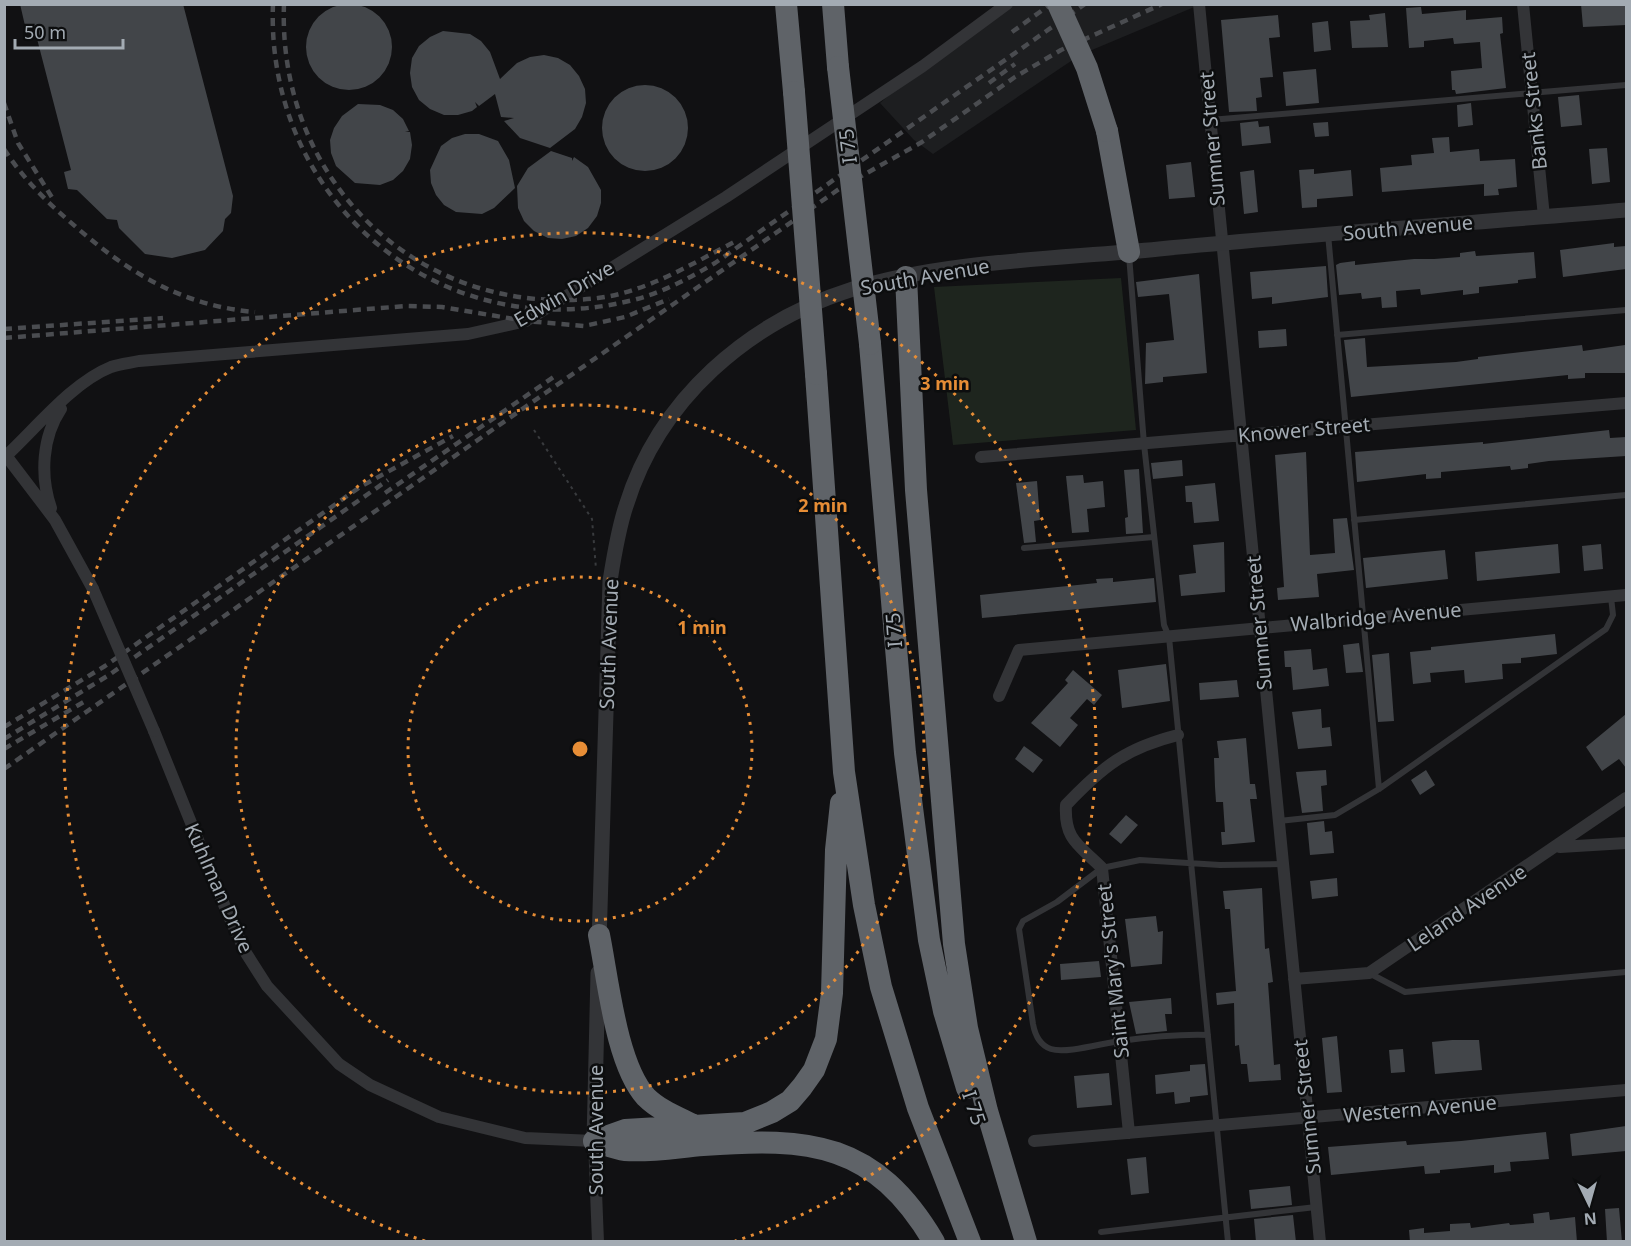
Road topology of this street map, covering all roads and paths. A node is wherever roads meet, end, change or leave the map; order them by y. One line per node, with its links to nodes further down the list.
1 (786, 4): 39 (highway, bridge)
2 (833, 4): 67 (highway, I 75 / I 75, bridge)
3 (1007, 4): 18 (street, Edwin Drive)
4 (1058, 4): 14 (highway, bridge)
5 (1199, 4): 9 (street, Sumner Street)
6 (1523, 4): 8 (street, Banks Street)
7 (1626, 85): 8 (lane)
8 (1532, 94): 9 (lane); 11 (street, Banks Street)
9 (1210, 120): 13 (street, Sumner Street)
10 (1626, 210): 11 (street, South Avenue)
11 (1544, 217): 12 (street, South Avenue)
12 (1328, 234): 13 (street, South Avenue); 17 (lane)
13 (1221, 243): 14 (street, South Avenue); 22 (street, Sumner Street)
14 (1129, 252): 15 (street, South Avenue); 23 (lane)
15 (906, 276): 48 (street, South Avenue); 67 (highway)
16 (1626, 309): 17 (lane)
17 (1337, 335): 20 (lane)
18 (72, 393): 24 (street, Edwin Drive); 27 (street)
19 (1626, 403): 20 (street, Knower Street)
20 (1346, 427): 22 (street, Knower Street); 28 (lane)
21 (534, 430): 31 (path)
22 (1241, 435): 23 (street, Knower Street); 35 (street, Sumner Street)
23 (1144, 444): 25 (street, Knower Street); 29 (lane)
24 (6, 454): 27 (street, Kuhlman Drive)
25 (981, 457)
26 (1626, 495): 28 (lane)
27 (55, 520): 59 (street, Kuhlman Drive, bridge)
28 (1354, 520): 34 (lane)
29 (1154, 537): 30 (lane); 36 (lane)
30 (1024, 548)
31 (596, 577)
32 (1626, 595): 33 (street, Walbridge Avenue)
33 (1611, 597): 34 (street, Walbridge Avenue); 40 (lane)
34 (1363, 619): 35 (street, Walbridge Avenue); 40 (lane)
35 (1259, 628): 36 (street, Walbridge Avenue); 42 (street, Sumner Street)
36 (1169, 637): 37 (street, Walbridge Avenue); 38 (lane)
37 (999, 696)
38 (1178, 735): 45 (lane); 47 (street, Saint Mary's Street)
39 (844, 772): 57 (highway); 66 (highway)
40 (1379, 789): 42 (lane)
41 (1626, 798): 44 (street, Leland Avenue)
42 (1278, 821): 46 (street, Sumner Street)
43 (1626, 843): 44 (street)
44 (1559, 847): 50 (street, Leland Avenue)
45 (1191, 863): 46 (lane); 47 (lane); 52 (lane)
46 (1282, 864): 51 (street, Sumner Street)
47 (1102, 868): 53 (street, Saint Mary's Street); 53 (lane)
48 (599, 935): 57 (highway); 59 (street, South Avenue)
49 (1626, 972): 50 (lane)
50 (1370, 973): 51 (street, Leland Avenue)
51 (1294, 979): 55 (street, Sumner Street)
52 (1208, 1035): 53 (lane); 56 (lane)
53 (1120, 1041): 58 (street, Saint Mary's Street)
54 (1626, 1090): 55 (street, Western Avenue)
55 (1308, 1119): 56 (street, Western Avenue); 61 (street, Sumner Street)
56 (1217, 1126): 58 (street, Western Avenue); 62 (lane)
57 (697, 1127): 59 (highway)
58 (1129, 1133): 60 (street, Western Avenue)
59 (594, 1141): 64 (street, South Avenue); 65 (highway)
60 (1034, 1141)
61 (1316, 1207): 62 (lane); 69 (street, Sumner Street)
62 (1226, 1218): 63 (lane); 68 (lane)
63 (1101, 1232)
64 (598, 1242)
65 (934, 1242)
66 (970, 1242)
67 (1025, 1242)
68 (1228, 1242)
69 (1320, 1242)

